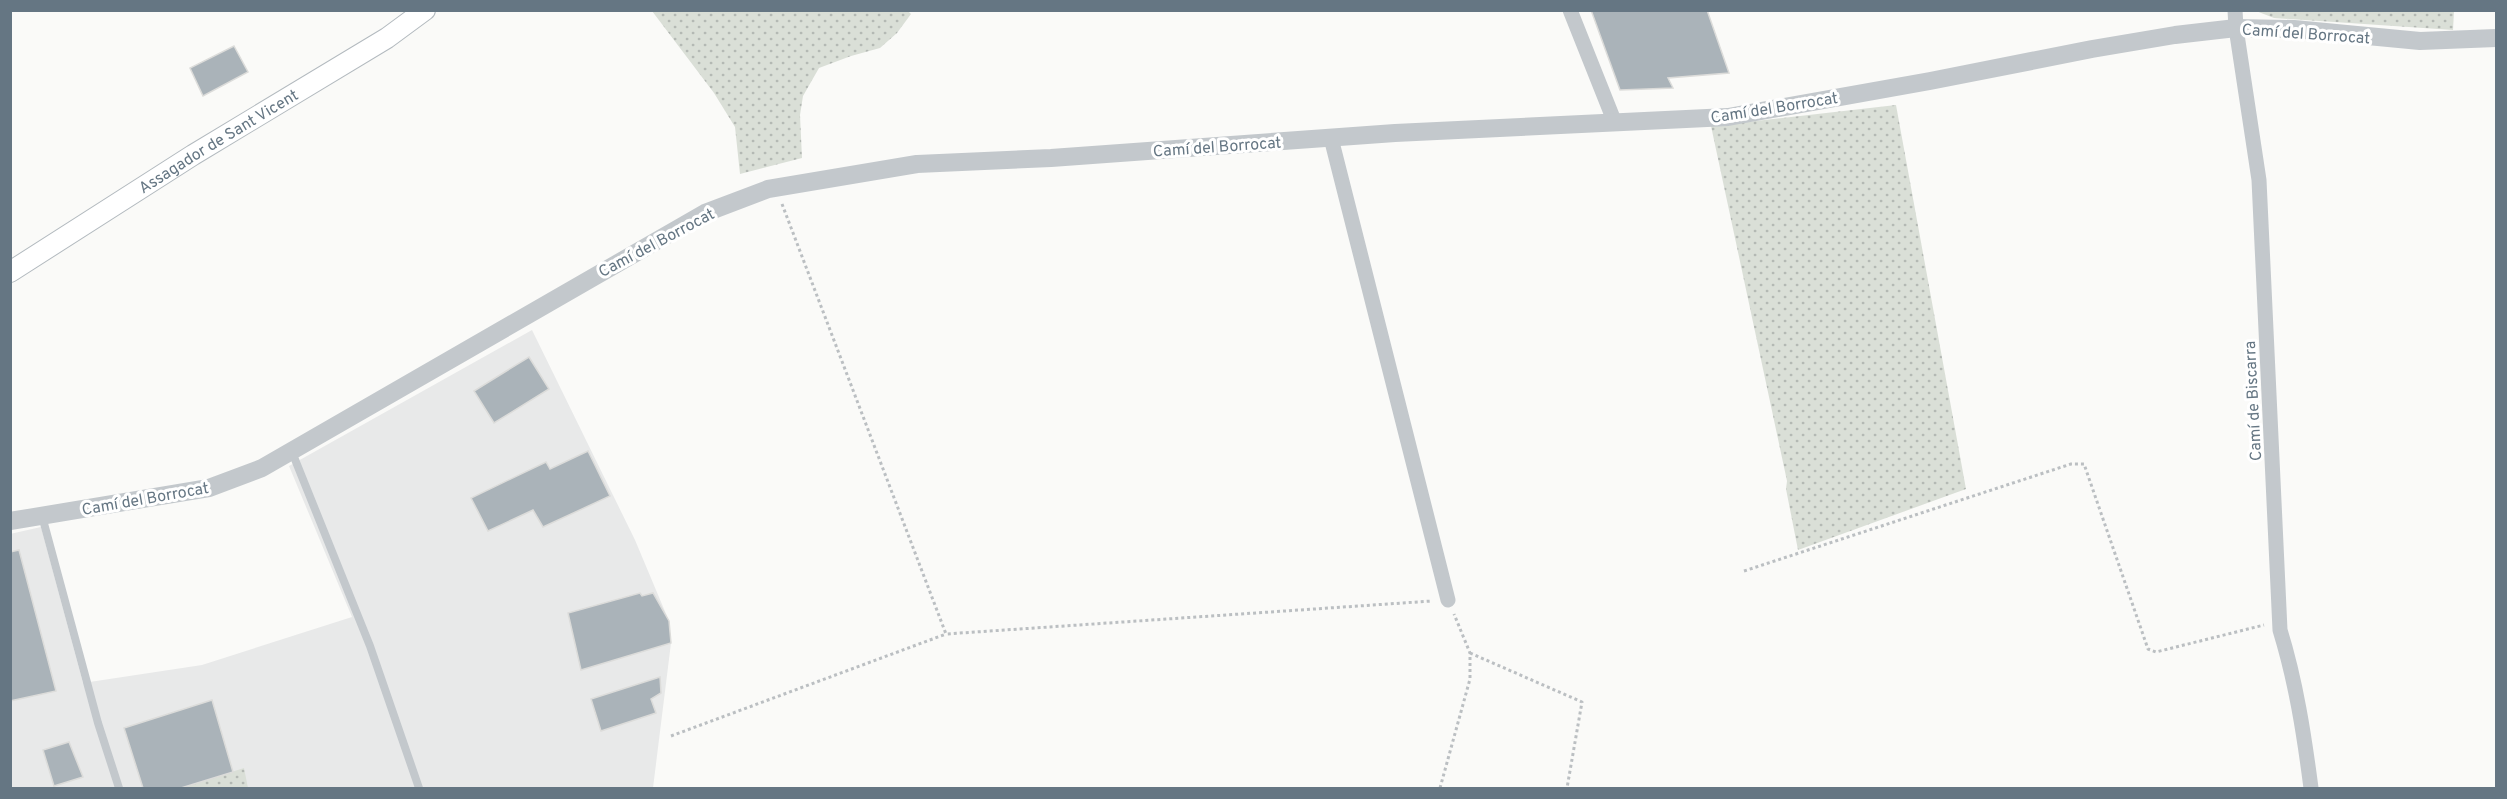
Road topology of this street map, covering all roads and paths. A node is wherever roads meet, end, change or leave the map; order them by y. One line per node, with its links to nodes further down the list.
1 (425, 10): 8 (main road, Assagador de Sant Vicent)
2 (1570, 10): 5 (street)
3 (2235, 19): 4 (street, Camí del Borrocat); 5 (street, Camí del Borrocat); 14 (street, Camí de Biscarra)
4 (2496, 38)
5 (1615, 123): 6 (street, Camí del Borrocat)
6 (1331, 138): 7 (street, Camí del Borrocat); 13 (street)
7 (776, 188): 9 (street, Camí del Borrocat); 15 (path)
8 (10, 272)
9 (291, 451): 10 (street, Camí del Borrocat); 19 (lane)
10 (42, 515): 11 (street, Camí del Borrocat); 18 (lane)
11 (10, 521)
12 (1744, 571): 14 (path)
13 (1448, 600): 15 (path); 16 (path)
14 (2280, 621): 22 (street, Camí de Biscarra)
15 (946, 634): 17 (path)
16 (1470, 653): 20 (path); 21 (path)
17 (671, 736)
18 (119, 789)
19 (419, 789)
20 (1440, 789)
21 (1567, 789)
22 (2311, 789)

